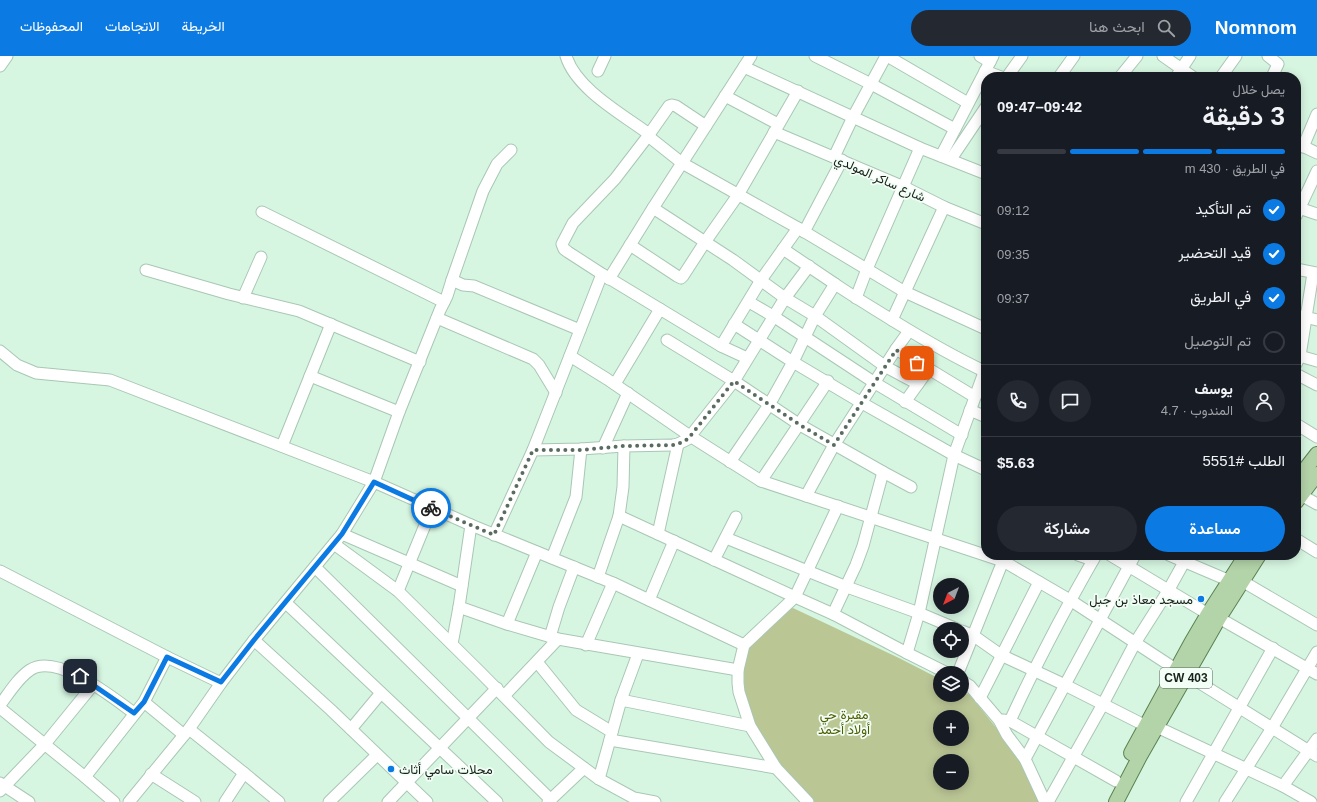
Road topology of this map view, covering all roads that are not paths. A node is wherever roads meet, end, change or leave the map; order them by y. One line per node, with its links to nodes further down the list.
1 (7, 56): 16 (street)
2 (566, 56): 39 (street)
3 (604, 56): 18 (street)
4 (751, 56): 17 (street)
5 (815, 56): 29 (street)
6 (887, 56): 29 (street); 32 (street)
7 (980, 56): 15 (street)
8 (1022, 56): 21 (street)
9 (1074, 56): 22 (street)
10 (1137, 56): 23 (street)
11 (1163, 56): 24 (street)
12 (1190, 56): 25 (street)
13 (1236, 56): 26 (street)
14 (1268, 56): 27 (street)
15 (990, 63): 19 (street); 20 (street)
16 (0, 66)
17 (744, 67): 30 (street); 31 (street)
18 (598, 71)
19 (985, 72)
20 (997, 72)
21 (1011, 72)
22 (1063, 72)
23 (1124, 72)
24 (1178, 72)
25 (1180, 72)
26 (1225, 72)
27 (1274, 72)
28 (981, 79): 32 (street)
29 (871, 84): 35 (street); 38 (street)
30 (798, 91): 35 (street); 37 (street)
31 (725, 96): 36 (street); 37 (street, شارع ساكر المولدي)
32 (968, 103): 38 (street)
33 (981, 113): 45 (street)
34 (1317, 114): 40 (street)
35 (853, 117): 42 (street); 46 (street)
36 (706, 126): 39 (street); 47 (street)
37 (776, 128): 46 (street, شارع ساكر المولدي); 51 (street)
38 (955, 130): 45 (street)
39 (649, 135): 47 (street); 69 (street)
40 (1301, 143)
41 (1301, 145): 44 (street)
42 (920, 148): 45 (street); 50 (street)
43 (511, 150): 70 (street)
44 (1317, 153)
45 (946, 158): 49 (street)
46 (838, 159): 50 (street, شارع ساكر المولدي); 59 (street)
47 (682, 163): 51 (street); 54 (street)
48 (1317, 171): 52 (street)
49 (981, 172)
50 (904, 187): 53 (street, شارع ساكر المولدي); 65 (street)
51 (738, 195): 59 (street); 60 (street)
52 (1301, 203)
53 (944, 207): 58 (street, شارع ساكر المولدي); 73 (street)
54 (653, 208): 60 (street); 61 (street)
55 (262, 212): 77 (street)
56 (1301, 212): 57 (street)
57 (1317, 214)
58 (981, 222)
59 (801, 230): 62 (street); 65 (street)
60 (705, 242): 61 (street); 71 (street)
61 (630, 245): 69 (street)
62 (783, 249): 64 (street); 71 (street)
63 (260, 257): 74 (street)
64 (809, 266): 72 (street); 75 (street)
65 (867, 269): 73 (street); 76 (street)
66 (146, 270): 74 (street)
67 (1301, 270): 68 (street)
68 (1315, 273): 82 (street)
69 (606, 277): 79 (street); 88 (street)
70 (452, 280): 77 (street); 88 (street)
71 (761, 280): 75 (street); 78 (street)
72 (835, 284): 76 (street); 81 (street)
73 (905, 292): 84 (street); 87 (street)
74 (243, 298): 85 (street)
75 (784, 298): 80 (street); 81 (street)
76 (856, 298): 84 (street)
77 (444, 302): 83 (street)
78 (748, 302): 80 (street); 86 (street)
79 (660, 309): 94 (street); 112 (street)
80 (773, 316): 90 (street); 91 (street)
81 (815, 316): 90 (street); 103 (street)
82 (1307, 317): 93 (street)
83 (437, 318): 101 (street); 115 (street)
84 (892, 320): 89 (street)
85 (331, 324): 101 (street); 106 (street)
86 (734, 324): 91 (street); 94 (street)
87 (981, 327)
88 (580, 330): 97 (street)
89 (909, 331): 95 (street); 104 (street)
90 (805, 338): 102 (street); 111 (street)
91 (759, 339): 98 (street); 102 (street)
92 (667, 340): 108 (street)
93 (1301, 342)
94 (721, 346): 98 (street)
95 (896, 350): 103 (street); 105 (street)
96 (0, 351): 131 (street)
97 (570, 356): 112 (street); 115 (street)
98 (747, 358): 108 (street)
99 (1301, 359): 100 (street)
100 (1317, 361)
101 (420, 362): 122 (street)
102 (794, 362): 109 (street); 120 (street)
103 (886, 367): 111 (street); 113 (street)
104 (981, 368)
105 (928, 370): 113 (street); 117 (street)
106 (310, 376): 122 (street); 131 (street)
107 (1301, 377): 114 (street)
108 (734, 381): 120 (street); 127 (street)
109 (828, 381): 119 (street); 124 (street)
110 (981, 381): 117 (street)
111 (875, 383): 118 (street); 119 (street)
112 (615, 384): 116 (street)
113 (918, 384): 118 (street)
114 (1317, 385)
115 (556, 393): 134 (street)
116 (628, 393): 127 (street); 133 (street)
117 (975, 398): 121 (street)
118 (905, 402): 126 (street)
119 (862, 403): 130 (street); 136 (street)
120 (769, 405): 124 (street); 138 (street)
121 (970, 410): 123 (street); 126 (street)
122 (399, 412): 143 (street)
123 (981, 415)
124 (800, 425): 130 (street); 142 (street)
125 (1301, 427): 128 (street)
126 (962, 435): 136 (street)
127 (690, 436): 129 (street); 138 (street)
128 (1317, 437)
129 (678, 444): 132 (street); 156 (street)
130 (834, 445): 140 (street); 146 (street)
131 (282, 446): 143 (street)
132 (624, 446): 133 (street); 151 (street)
133 (603, 448): 135 (street)
134 (533, 450): 135 (street); 157 (street)
135 (581, 450): 166 (street)
136 (954, 454): 139 (street); 159 (street)
137 (1317, 454): 141 (main road)
138 (730, 462): 142 (street)
139 (981, 468)
140 (883, 472): 145 (street); 153 (street)
141 (1303, 473): 144 (main road)
142 (761, 481): 146 (street)
143 (374, 482): 150 (street); 155 (street)
144 (1301, 483)
145 (911, 487)
146 (806, 496): 149 (street)
147 (1301, 499): 148 (street)
148 (1317, 504)
149 (838, 506): 153 (street); 181 (street)
150 (432, 508): 154 (street); 177 (street)
151 (619, 516): 156 (street); 183 (street)
152 (736, 517): 158 (street)
153 (870, 518): 159 (street); 188 (street)
154 (471, 525): 157 (street); 187 (street)
155 (342, 534): 162 (street); 177 (street)
156 (658, 534): 160 (street)
157 (494, 535): 163 (street)
158 (726, 538): 167 (street); 181 (street)
159 (935, 539): 164 (street); 196 (street)
160 (674, 541): 167 (street); 192 (street)
161 (1301, 542): 165 (street)
162 (334, 544): 178 (street); 189 (street)
163 (537, 552): 166 (street); 201 (street)
164 (981, 552)
165 (1317, 552)
166 (552, 558): 179 (street)
167 (714, 560): 191 (street)
168 (1003, 560): 204 (street)
169 (1007, 560): 185 (street)
170 (1094, 560): 193 (street)
171 (1118, 560): 180 (street)
172 (1132, 560): 180 (street)
173 (1185, 560): 190 (street)
174 (1190, 560): 184 (street)
175 (1244, 560): 184 (main road, CW 403)
176 (1255, 560): 184 (main road, CW 403)
177 (409, 563): 187 (street); 189 (street)
178 (315, 567): 194 (street); 238 (street)
179 (574, 567): 183 (street); 205 (street)
180 (1129, 567): 190 (street); 199 (street)
181 (807, 571): 188 (street); 191 (street)
182 (1, 575): 216 (street)
183 (598, 577): 186 (street)
184 (1236, 581): 198 (main road, CW 403); 202 (street)
185 (1039, 582): 193 (street); 215 (street)
186 (613, 583): 192 (street); 209 (street)
187 (462, 586): 195 (street)
188 (847, 587): 196 (street); 197 (street)
189 (398, 591): 208 (street)
190 (1168, 591): 198 (street); 207 (street)
191 (795, 597): 197 (street); 210 (street)
192 (649, 600): 210 (street)
193 (1070, 600): 199 (street); 222 (street)
194 (286, 603): 206 (street); 230 (street)
195 (459, 607): 201 (street); 208 (street)
196 (919, 613): 200 (street); 213 (street)
197 (833, 614): 213 (street)
198 (1213, 616): 211 (street); 223 (main road, CW 403)
199 (1101, 620): 207 (street); 228 (street)
200 (940, 622)
201 (507, 624): 205 (street)
202 (1317, 625)
203 (969, 634): 204 (street)
204 (974, 636): 215 (street); 219 (street)
205 (554, 638): 209 (street); 217 (street)
206 (254, 640): 225 (street); 243 (street)
207 (1135, 642): 223 (street); 234 (street)
208 (452, 644): 229 (street)
209 (586, 645): 214 (street)
210 (744, 645): 221 (street)
211 (1273, 648): 220 (street); 236 (street)
212 (1317, 652): 220 (street)
213 (906, 653): 218 (street)
214 (638, 654): 221 (street); 232 (street)
215 (1001, 655): 222 (street); 231 (street)
216 (167, 657): 225 (street); 233 (street)
217 (536, 662): 229 (street); 245 (street)
218 (933, 666)
219 (961, 666)
220 (1307, 668): 224 (street); 242 (street)
221 (738, 670): 240 (street)
222 (1034, 670): 228 (street); 239 (street)
223 (1182, 673): 236 (street); 241 (main road, CW 403)
224 (1317, 674)
225 (221, 682): 244 (street)
226 (94, 685): 235 (street); 237 (street); 248 (street)
227 (969, 685): 231 (street)
228 (1065, 685): 234 (street); 246 (street)
229 (500, 692): 238 (street); 255 (street)
230 (381, 693): 243 (street); 249 (street)
231 (980, 698): 239 (street)
232 (621, 700): 240 (street); 245 (street)
233 (144, 702): 237 (street); 244 (street)
234 (1103, 704): 241 (street); 253 (street)
235 (0, 706): 248 (street)
236 (1239, 709): 242 (street); 250 (street)
237 (134, 713): 260 (street)
238 (468, 717): 249 (street); 266 (street)
239 (1004, 720): 246 (street); 254 (street)
240 (750, 726): 256 (street)
241 (1151, 727): 250 (street); 262 (main road, CW 403); 281 (main road, CW 403)
242 (1272, 728): 251 (street); 257 (street)
243 (351, 729): 252 (street)
244 (186, 732): 258 (street); 259 (street)
245 (611, 736): 256 (street); 261 (street)
246 (1038, 736): 253 (street); 254 (street)
247 (1317, 739): 251 (street)
248 (45, 744): 260 (street); 265 (street)
249 (439, 748): 263 (street); 277 (street)
250 (1214, 753): 257 (street); 282 (street)
251 (1313, 754): 264 (street)
252 (377, 755): 263 (street); 274 (street)
253 (1074, 756): 262 (street); 279 (street)
254 (1025, 758): 279 (street)
255 (584, 768): 261 (street); 266 (street)
256 (776, 768): 278 (street)
257 (1246, 768): 264 (street); 283 (street)
258 (244, 773): 272 (street); 273 (street)
259 (151, 774): 270 (street); 271 (street)
260 (85, 777): 269 (street)
261 (598, 779): 267 (street)
262 (1116, 781): 280 (main road, CW 403)
263 (406, 782): 275 (street); 276 (street)
264 (1283, 786): 284 (street)
265 (2, 787): 268 (street)
266 (550, 801)
267 (647, 801)
268 (29, 802)
269 (114, 802)
270 (129, 802)
271 (195, 802)
272 (225, 802)
273 (279, 802)
274 (329, 802)
275 (388, 802)
276 (427, 802)
277 (497, 802)
278 (808, 802)
279 (1047, 802)
280 (1106, 802)
281 (1116, 802)
282 (1186, 802)
283 (1225, 802)
284 (1311, 802)

